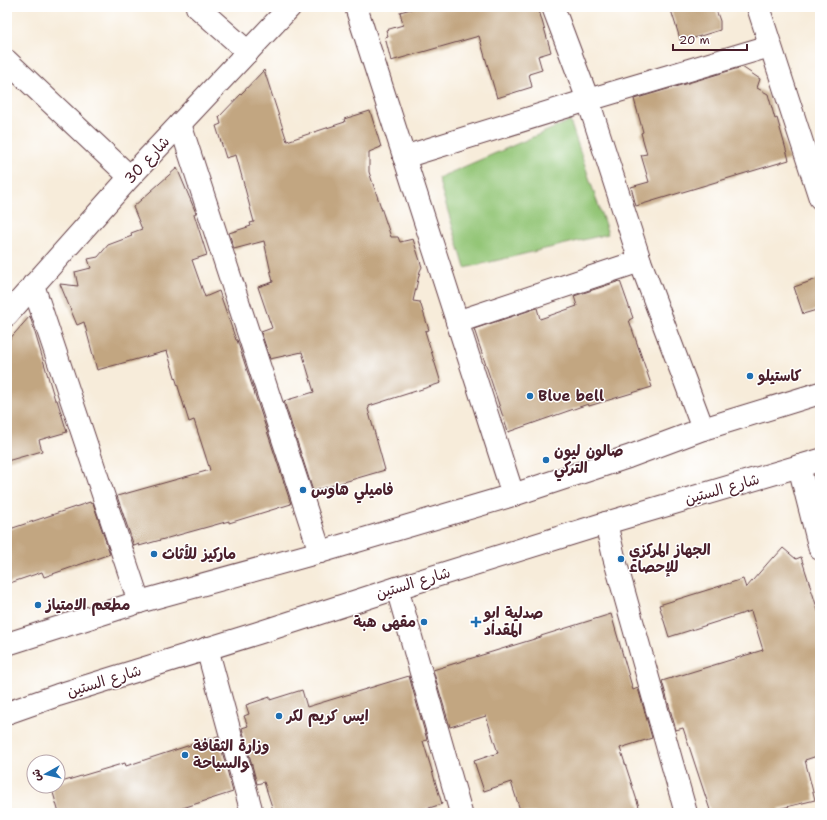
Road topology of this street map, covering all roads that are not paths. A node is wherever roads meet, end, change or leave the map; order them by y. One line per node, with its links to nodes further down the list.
1 (197, 7): 7 (street)
2 (290, 7): 7 (street, شارع 30)
3 (356, 7): 11 (street)
4 (553, 7): 9 (street)
5 (758, 7): 6 (street)
6 (770, 46): 9 (street); 13 (street)
7 (248, 52): 10 (street, شارع 30)
8 (7, 61): 12 (street)
9 (588, 100): 11 (street); 14 (street)
10 (180, 124): 12 (street, شارع 30); 25 (street)
11 (404, 158): 17 (street)
12 (130, 177): 15 (street, شارع 30)
13 (820, 198)
14 (640, 261): 17 (street); 19 (street)
15 (33, 285): 16 (street, شارع 30); 27 (street)
16 (7, 315)
17 (457, 322): 22 (street)
18 (820, 393): 19 (street)
19 (703, 429): 22 (street)
20 (820, 460): 21 (street, شارع الستين)
21 (799, 466): 23 (street, شارع الستين); 24 (street)
22 (513, 495): 25 (street)
23 (606, 523): 26 (street, شارع الستين); 33 (street)
24 (820, 549)
25 (320, 552): 27 (street)
26 (397, 588): 29 (street, شارع الستين); 32 (street)
27 (139, 602): 28 (street)
28 (7, 644)
29 (207, 648): 30 (street, شارع الستين); 31 (street)
30 (7, 713)
31 (252, 813)
32 (461, 813)
33 (686, 813)

